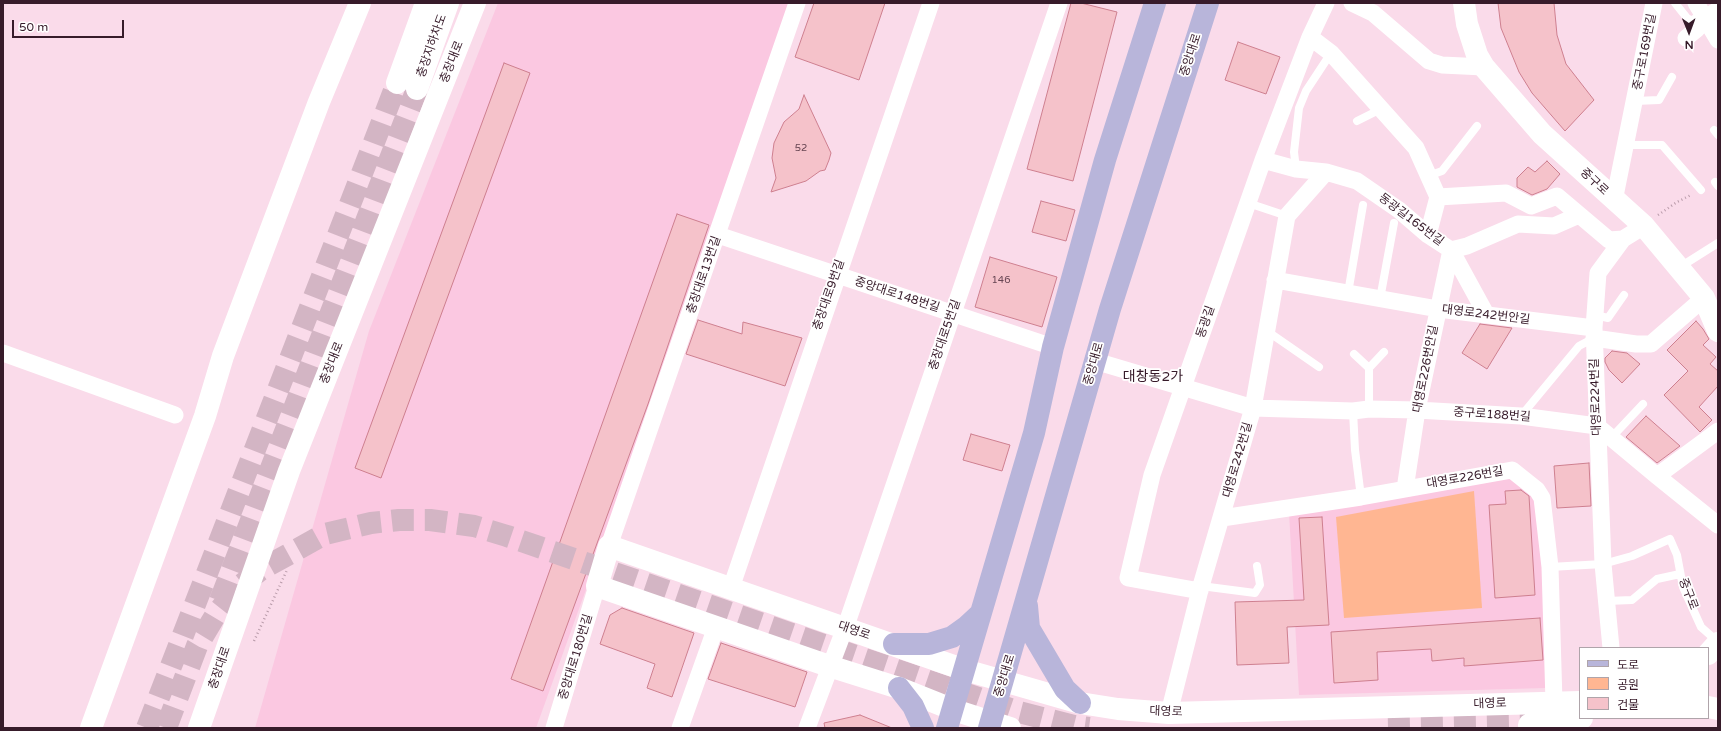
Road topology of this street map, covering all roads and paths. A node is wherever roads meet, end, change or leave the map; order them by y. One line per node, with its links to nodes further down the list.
1 (360, 3): 111 (main road)
2 (426, 3): 3 (main road, 충장지하차도)
3 (448, 3)
4 (476, 3): 112 (main road, 충장대로)
5 (796, 3): 41 (street, 충장대로13번길)
6 (931, 3): 47 (street, 충장대로9번길)
7 (1060, 3): 54 (street, 충장대로5번길)
8 (1208, 3): 63 (main road, 중앙대로)
9 (1326, 3): 17 (street, 동광길)
10 (1352, 3): 15 (street)
11 (1464, 3): 21 (main road, 중구로)
12 (1654, 3): 23 (street, 중구로169번길)
13 (1675, 3): 16 (lane)
14 (1150, 4): 59 (main road)
15 (1376, 8): 21 (street)
16 (1704, 13): 18 (street); 19 (street)
17 (1310, 37): 20 (street); 28 (street, 동광길)
18 (1686, 38)
19 (1718, 40)
20 (1331, 53): 24 (street); 29 (lane)
21 (1484, 67): 34 (main road, 중구로)
22 (1672, 77): 23 (lane, 중구로169번길)
23 (1635, 101): 27 (street, 중구로169번길)
24 (1381, 109): 25 (lane); 31 (street)
25 (1358, 121)
26 (1477, 126): 31 (lane)
27 (1624, 145): 32 (lane); 34 (street, 중구로169번길)
28 (1263, 160): 29 (street, 동광길165번길); 35 (street, 동광길)
29 (1296, 169): 30 (street, 동광길165번길)
30 (1326, 172): 38 (street); 42 (street, 동광길165번길)
31 (1428, 176): 33 (street)
32 (1701, 190): 40 (path)
33 (1438, 197): 37 (street); 42 (street)
34 (1614, 200): 40 (main road, 중구로)
35 (1248, 203): 38 (lane); 66 (street, 동광길)
36 (1363, 205): 49 (lane)
37 (1580, 215): 43 (street); 45 (street, 동광길165번길)
38 (1286, 216): 48 (street, 대영로242번길)
39 (1394, 223): 52 (lane)
40 (1644, 226): 43 (street, 대영로224번길); 46 (main road, 중구로)
41 (718, 235): 47 (street, 중앙대로148번길); 81 (street, 충장대로13번길)
42 (1428, 235): 45 (street, 동광길165번길)
43 (1624, 239): 56 (street, 대영로224번길)
44 (1718, 243): 46 (lane)
45 (1451, 250): 53 (street, 대영로226번안길); 55 (street)
46 (1680, 267): 51 (main road, 중구로)
47 (836, 275): 54 (street, 중앙대로148번길); 88 (street, 충장대로9번길)
48 (1275, 280): 49 (street, 대영로242번안길); 57 (street, 대영로242번길)
49 (1348, 293): 52 (street, 대영로242번안길)
50 (1624, 295): 56 (lane)
51 (1704, 298): 56 (street); 58 (main road, 중구로)
52 (1380, 299): 53 (street, 대영로242번안길)
53 (1438, 309): 55 (street, 대영로242번안길); 70 (street, 대영로226번안길)
54 (952, 314): 59 (street, 중앙대로148번길); 94 (street, 충장대로5번길)
55 (1486, 314): 56 (street, 대영로242번안길)
56 (1594, 327): 72 (lane); 73 (street, 대영로224번길)
57 (1267, 331): 64 (lane); 68 (street, 대영로242번길)
58 (1718, 331)
59 (1054, 347): 92 (main road)
60 (1384, 352): 65 (lane)
61 (3, 353): 71 (street)
62 (1354, 354): 65 (lane)
63 (1095, 361): 66 (street, 중구로188번길); 90 (main road, 중앙대로)
64 (1319, 367)
65 (1369, 368): 69 (lane)
66 (1183, 388): 68 (street, 중구로188번길); 89 (street, 동광길)
67 (1643, 404): 75 (lane)
68 (1253, 408): 69 (street, 중구로188번길); 79 (street, 대영로242번길)
69 (1361, 410): 70 (street, 중구로188번길); 78 (lane)
70 (1417, 410): 72 (street, 중구로188번길); 77 (street, 대영로226번안길)
71 (175, 415)
72 (1521, 416): 73 (street, 중구로188번길)
73 (1597, 426): 75 (street); 82 (street, 대영로224번길)
74 (1718, 431): 76 (street)
75 (1611, 438): 76 (street)
76 (1657, 476): 80 (street)
77 (1405, 489): 78 (street, 대영로226번길); 84 (street, 대영로226번길)
78 (1361, 497): 79 (street, 대영로226번길)
79 (1222, 518): 89 (street, 대영로242번길)
80 (1718, 525)
81 (609, 546): 87 (main road); 88 (main road, 대영로)
82 (1603, 564): 84 (lane); 86 (lane, 중구로); 91 (street, 대영로224번길)
83 (1257, 566): 89 (lane)
84 (1550, 567): 104 (street, 대영로226번길)
85 (287, 570): 95 (path)
86 (1680, 574): 91 (lane); 96 (lane, 중구로)
87 (597, 586): 93 (main road); 113 (street, 중앙대로180번길)
88 (730, 588): 94 (main road, 대영로)
89 (1201, 589): 107 (street, 대영로242번길)
90 (1026, 601): 102 (main road, 중앙대로); 106 (main road)
91 (1607, 601): 98 (street, 대영로224번길)
92 (980, 614): 97 (main road); 101 (main road)
93 (716, 627): 100 (main road); 114 (street)
94 (845, 628): 97 (main road, 대영로); 100 (street, 충장대로5번길)
95 (254, 641)
96 (1718, 642): 99 (main road, 중구로)
97 (894, 644): 101 (main road, 대영로)
98 (1611, 647)
99 (1709, 653)
100 (829, 666): 103 (main road); 115 (street)
101 (965, 670): 102 (main road, 대영로); 109 (main road)
102 (1003, 681): 106 (main road, 대영로); 110 (main road, 중앙대로)
103 (899, 688): 109 (main road); 116 (main road)
104 (1554, 702): 105 (main road, 대영로); 107 (main road, 대영로)
105 (1579, 702)
106 (1080, 703): 107 (main road, 대영로)
107 (1168, 713)
108 (1579, 718): 117 (main road)
109 (951, 719): 110 (main road)
110 (996, 726)
111 (91, 728)
112 (199, 728)
113 (554, 728)
114 (680, 728)
115 (807, 728)
116 (923, 728)
117 (1548, 728)

